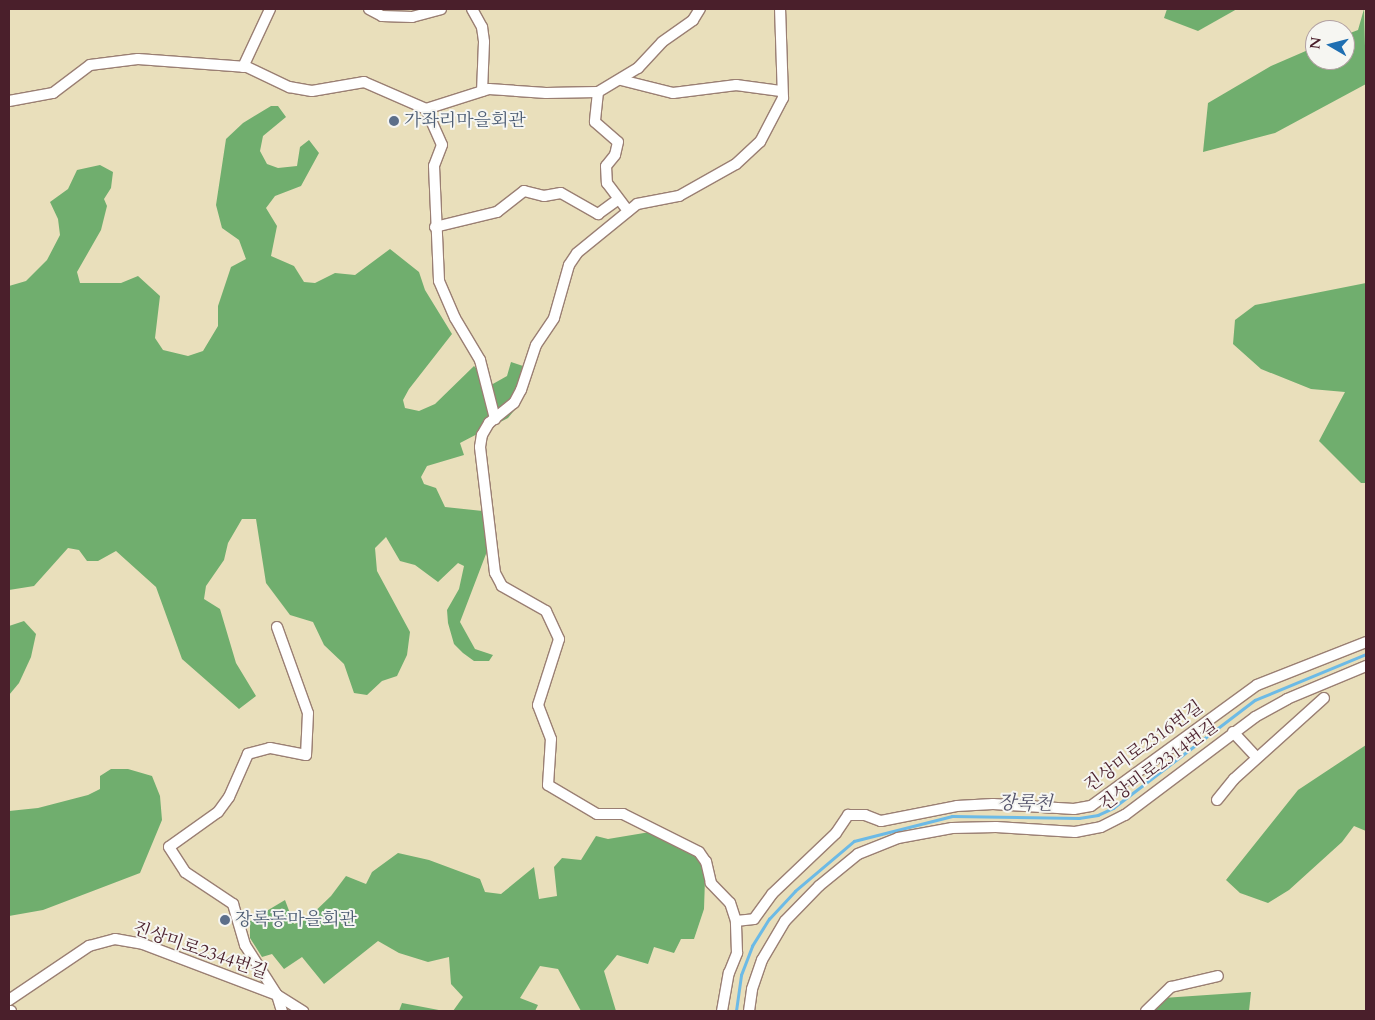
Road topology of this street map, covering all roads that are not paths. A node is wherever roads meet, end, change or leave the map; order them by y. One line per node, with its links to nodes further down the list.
1 (270, 9): 7 (street)
2 (369, 9): 3 (street)
3 (441, 9)
4 (472, 9): 9 (street)
5 (700, 9): 8 (street)
6 (780, 9): 10 (street)
7 (243, 67): 12 (street); 13 (street)
8 (621, 80): 10 (street); 11 (street)
9 (482, 91): 11 (street); 13 (street)
10 (781, 91): 15 (street)
11 (598, 92): 14 (street)
12 (9, 101)
13 (426, 110): 16 (street)
14 (617, 200): 15 (street); 16 (street)
15 (628, 211): 17 (street)
16 (436, 226): 17 (street)
17 (495, 419): 25 (street)
18 (276, 627): 27 (street)
19 (1366, 642): 25 (street, 진상미로2316번길)
20 (1366, 666): 22 (street, 진상미로2314번길)
21 (1324, 698): 23 (street)
22 (1233, 732): 23 (street); 32 (street, 진상미로2314번길)
23 (1257, 758): 24 (street)
24 (1217, 800)
25 (736, 921): 31 (street)
26 (1218, 976): 33 (street)
27 (276, 995): 28 (street, 진상미로2344번길); 29 (street); 30 (street, 진상미로2344번길)
28 (9, 1000)
29 (282, 1011)
30 (303, 1011)
31 (722, 1011)
32 (749, 1011)
33 (1146, 1011)

